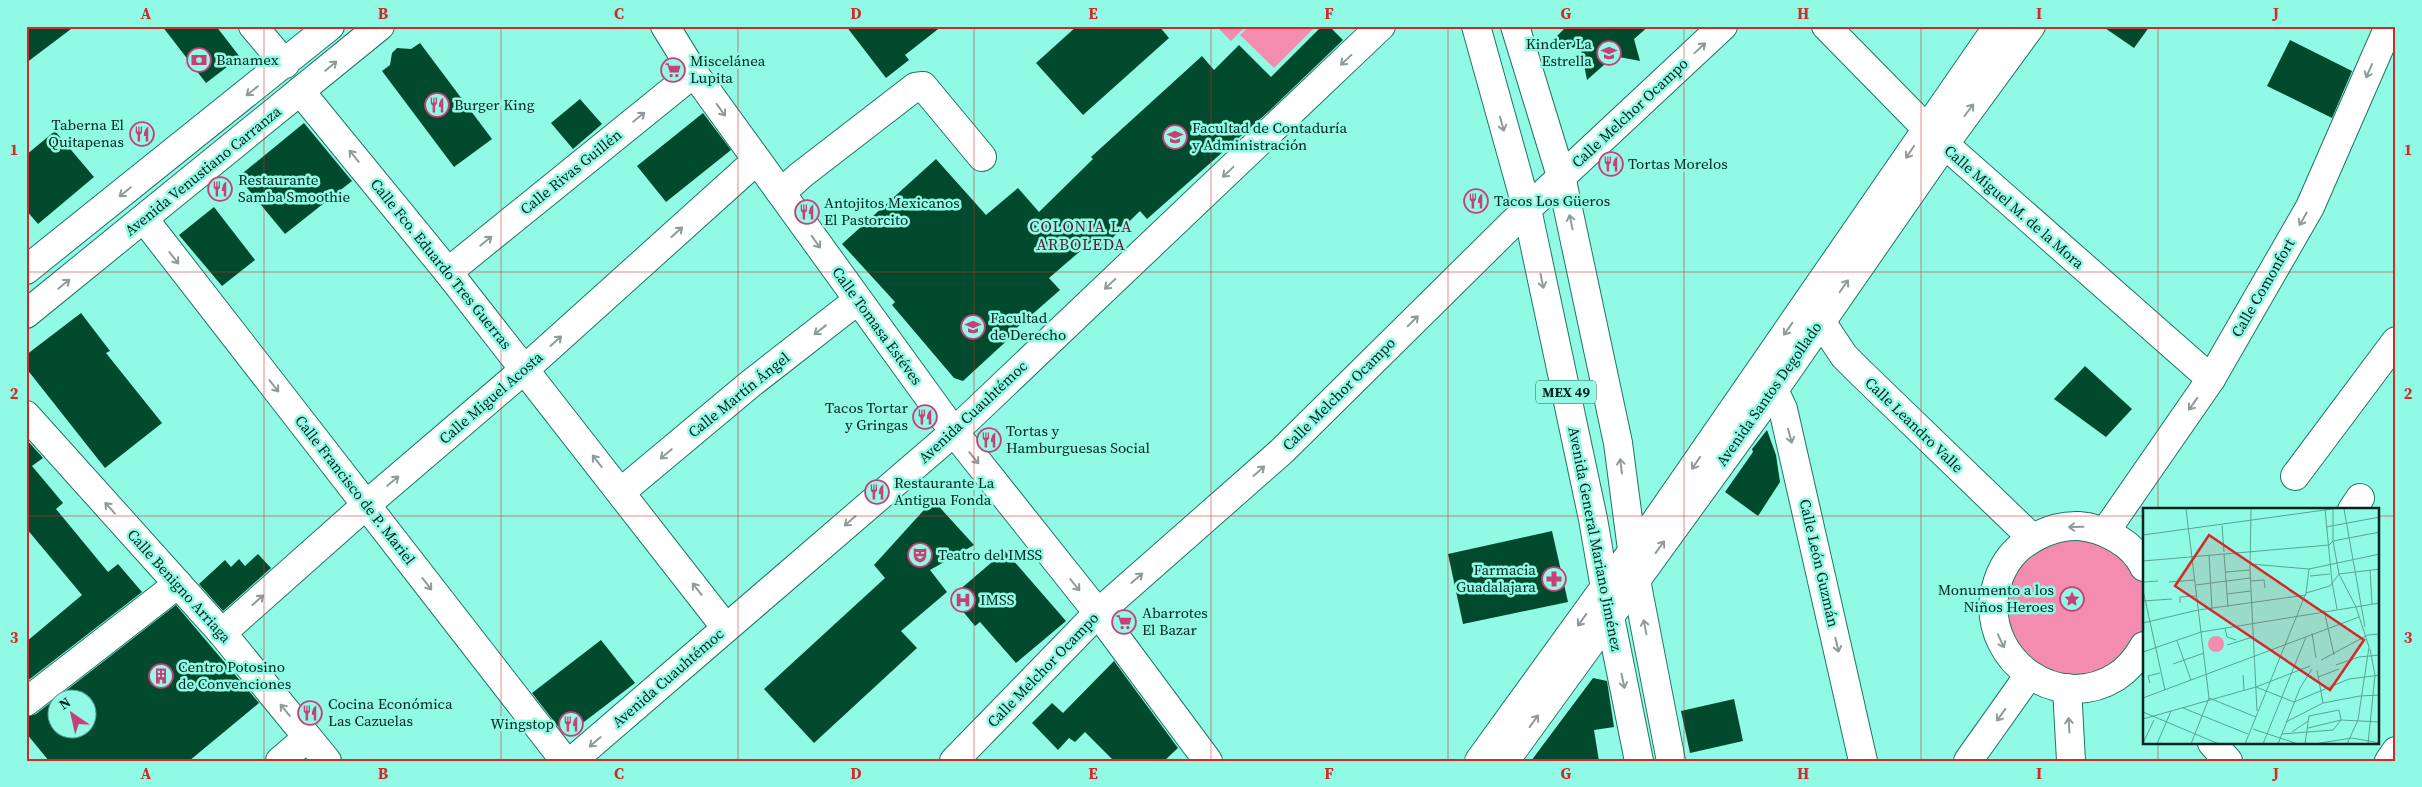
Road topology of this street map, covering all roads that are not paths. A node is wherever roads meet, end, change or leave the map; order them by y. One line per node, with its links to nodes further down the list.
1 (253, 26): 13 (street)
2 (330, 26): 13 (street)
3 (380, 26): 16 (street, Avenida Venustiano Carranza, one-way to 3)
4 (665, 26): 14 (street, Calle Tomasa Estéves)
5 (1381, 26): 35 (street, Avenida Cuauhtémoc, one-way to 35)
6 (1476, 26): 17 (street, Avenida General Mariano Jiménez / MEX 49)
7 (1515, 26): 15 (street, MEX 49)
8 (1723, 26): 21 (street, Calle Melchor Ocampo, one-way to 8)
9 (1826, 26): 18 (street, Calle Miguel M. de la Mora)
10 (1998, 26): 18 (street, Avenida Santos Degollado)
11 (2031, 26): 18 (street, Avenida Santos Degollado, one-way to 11)
12 (2388, 26): 32 (street, Calle Comonfort, one-way to 32)
13 (285, 64): 25 (street, one-way to 25)
14 (694, 73): 20 (street, Calle Tomasa Estéves, one-way to 20); 26 (street, Calle Rivas Guillén, one-way to 14)
15 (1534, 84): 17 (street); 21 (street, MEX 49)
16 (300, 91): 24 (street, Avenida Venustiano Carranza); 26 (street, Calle Fco. Eduardo Tres Guerras, one-way to 16)
17 (1494, 96): 23 (street, Avenida General Mariano Jiménez / MEX 49, one-way to 23)
18 (1935, 136): 28 (street, Avenida Santos Degollado); 32 (street, Calle Miguel M. de la Mora)
19 (982, 157): 22 (street)
20 (756, 160): 22 (street, Calle Tomasa Estéves); 31 (street, Calle Miguel Acosta, one-way to 20)
21 (1561, 176): 23 (street, Calle Melchor Ocampo); 41 (street, MEX 49, one-way to 21)
22 (781, 193): 27 (street, Calle Tomasa Estéves, one-way to 27)
23 (1527, 209): 45 (street, Avenida General Mariano Jiménez / MEX 49, one-way to 45); 46 (street, Calle Melchor Ocampo, one-way to 23)
24 (144, 219): 29 (street, Avenida Venustiano Carranza, one-way to 24); 38 (street, Calle Francisco de P. Mariel, one-way to 38)
25 (26, 270)
26 (448, 272): 31 (street, Calle Fco. Eduardo Tres Guerras)
27 (858, 300): 35 (street, Calle Tomasa Estéves); 37 (street, Calle Martín Ángel, one-way to 37)
28 (1814, 311): 33 (street, Avenida Santos Degollado); 40 (street, Calle Leandro Valle)
29 (26, 314)
30 (2396, 340): 36 (street)
31 (525, 369): 37 (street, Calle Fco. Eduardo Tres Guerras, one-way to 31); 38 (street, Calle Miguel Acosta, one-way to 31)
32 (2211, 379): 39 (street, Calle Comonfort, one-way to 39)
33 (1765, 382): 41 (street, Avenida Santos Degollado, one-way to 41); 43 (street, Avenida Santos Degollado, one-way to 33); 67 (street, Calle León Guzmán, one-way to 67)
34 (26, 415): 44 (street, Calle Benigno Arriaga, one-way to 34)
35 (954, 432): 46 (street, Calle Tomasa Estéves, one-way to 46); 48 (street, Avenida Cuauhtémoc, one-way to 48)
36 (2295, 476)
37 (621, 492): 48 (street, Calle Fco. Eduardo Tres Guerras, one-way to 37)
38 (366, 505): 49 (street, Calle Miguel Acosta, one-way to 38); 59 (street, Calle Francisco de P. Mariel, one-way to 59)
39 (2105, 532): 40 (street, one-way to 40); 42 (street)
40 (2032, 538): 51 (street, one-way to 51)
41 (1632, 552): 43 (street, MEX 49); 45 (street, Avenida Santos Degollado)
42 (2143, 566)
43 (1636, 580): 47 (street, Avenida Santos Degollado); 66 (street, MEX 49, one-way to 43)
44 (178, 584): 49 (street, Calle Benigno Arriaga); 53 (street)
45 (1605, 587): 47 (street, Avenida General Mariano Jiménez / MEX 49); 63 (street, Avenida Santos Degollado, one-way to 63)
46 (1098, 613): 61 (street, Calle Melchor Ocampo); 62 (street, Calle Tomasa Estéves)
47 (1610, 617): 64 (street, Avenida Santos Degollado, one-way to 47); 65 (street, Avenida General Mariano Jiménez / MEX 49, one-way to 65)
48 (726, 628): 60 (street, Avenida Cuauhtémoc, one-way to 60)
49 (222, 632): 54 (street, Calle Benigno Arriaga, one-way to 49)
50 (2141, 661): 52 (street)
51 (2029, 675): 52 (street); 68 (street, one-way to 68)
52 (2067, 688): 69 (street, one-way to 52)
53 (26, 702)
54 (308, 738): 57 (street); 58 (street, Calle Benigno Arriaga)
55 (2213, 744): 70 (street)
56 (2396, 751): 71 (street)
57 (280, 761)
58 (327, 761)
59 (564, 761)
60 (572, 761)
61 (954, 761)
62 (1208, 761)
63 (1479, 761)
64 (1505, 761)
65 (1639, 761)
66 (1671, 761)
67 (1863, 761)
68 (1968, 761)
69 (2071, 761)
70 (2228, 761)
71 (2389, 761)

